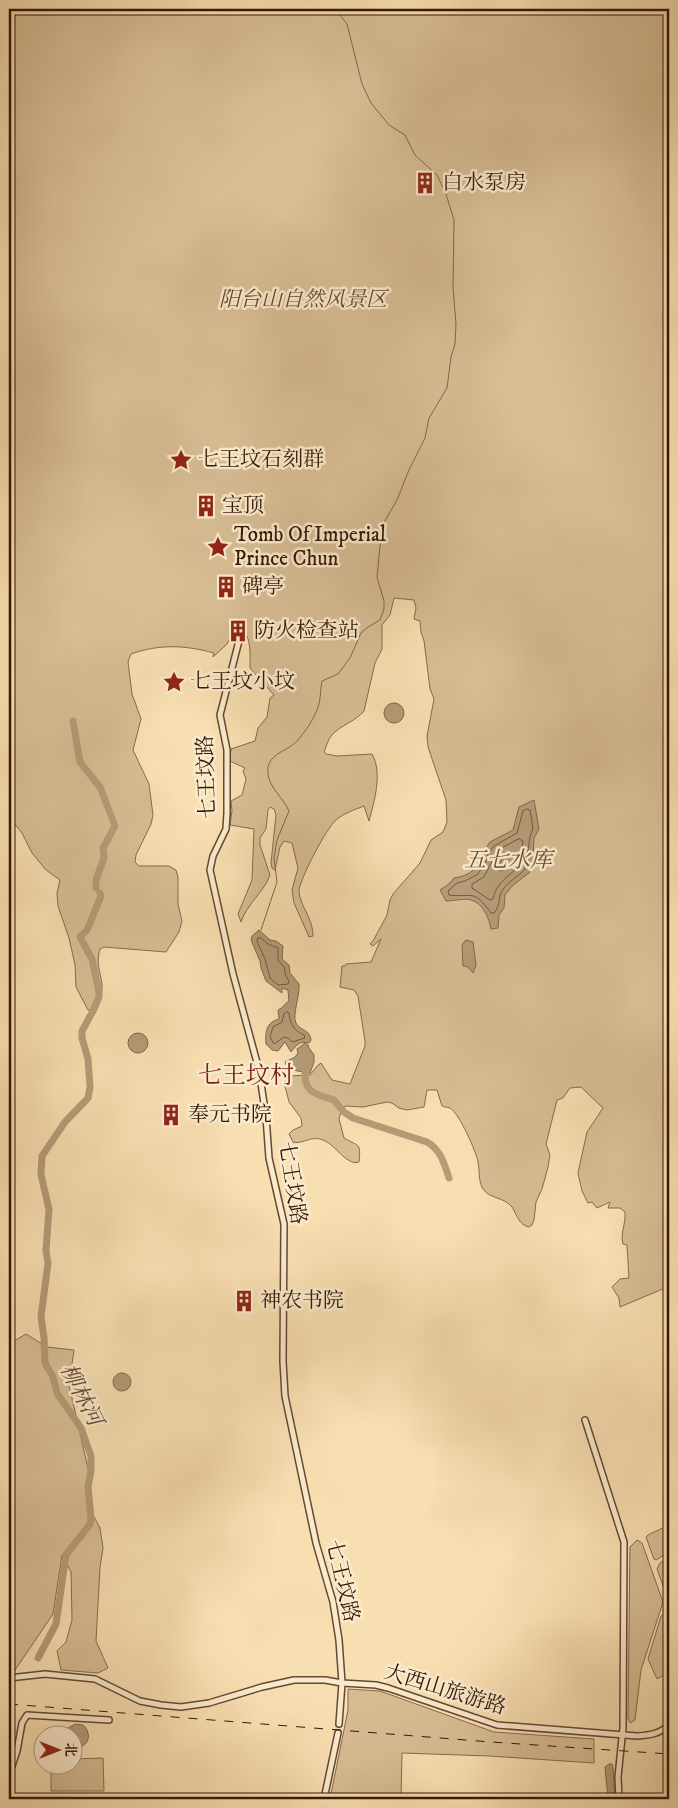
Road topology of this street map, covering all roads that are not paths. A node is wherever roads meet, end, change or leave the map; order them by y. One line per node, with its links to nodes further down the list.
1 (238, 625): 4 (street, 七王坟路)
2 (585, 1420): 9 (street)
3 (9, 1678): 4 (street, 大西山旅游路)
4 (342, 1683): 6 (street, 七王坟路); 9 (street, 大西山旅游路)
5 (109, 1720): 10 (street)
6 (339, 1724)
7 (669, 1725): 9 (street, 大西山旅游路)
8 (338, 1733): 11 (street)
9 (623, 1735): 12 (street)
10 (9, 1775)
11 (324, 1799)
12 (620, 1799)

